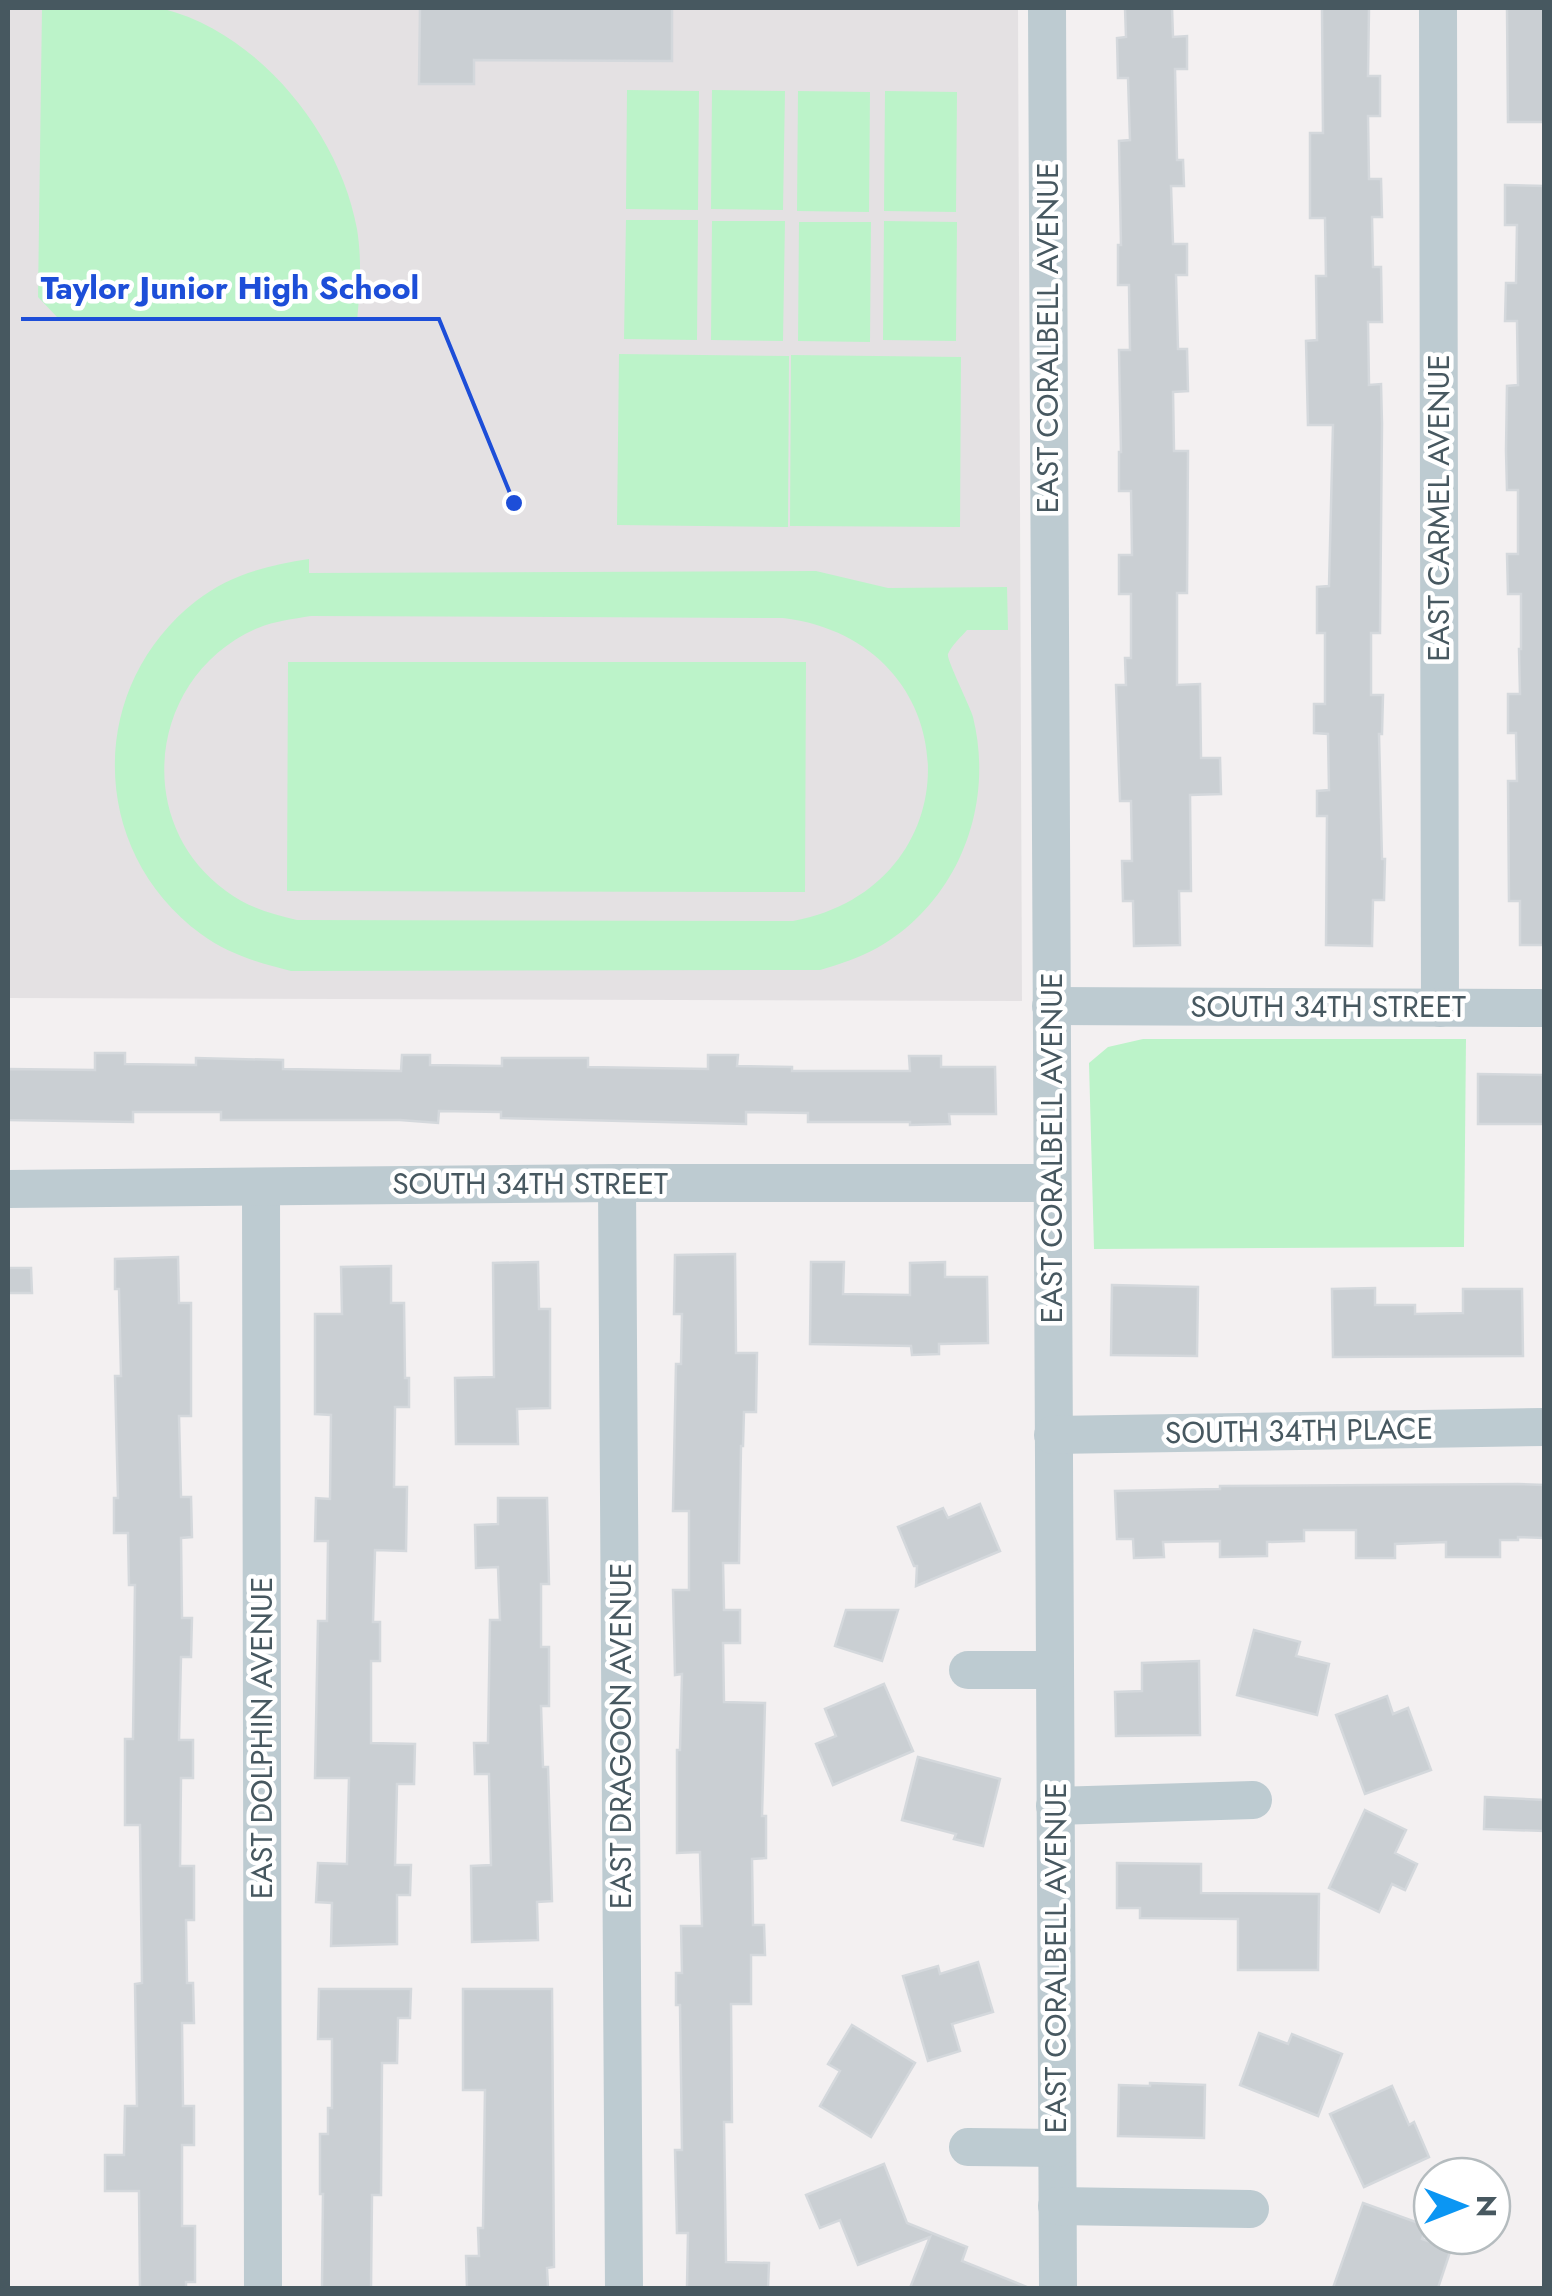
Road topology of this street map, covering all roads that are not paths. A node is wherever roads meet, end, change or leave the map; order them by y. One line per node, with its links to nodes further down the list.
1 (1047, 8): 3 (street, EAST CORALBELL AVENUE)
2 (1438, 8): 4 (street, EAST CARMEL AVENUE)
3 (1051, 1006): 4 (street, SOUTH 34TH STREET); 7 (street, EAST CORALBELL AVENUE)
4 (1440, 1008): 5 (street, SOUTH 34TH STREET)
5 (1544, 1008)
6 (617, 1183): 7 (street, SOUTH 34TH STREET); 8 (street, SOUTH 34TH STREET); 21 (street, EAST DRAGOON AVENUE)
7 (1052, 1184): 11 (street, EAST CORALBELL AVENUE)
8 (260, 1187): 9 (street, SOUTH 34TH STREET); 20 (street, EAST DOLPHIN AVENUE)
9 (8, 1189)
10 (1544, 1428): 11 (street, SOUTH 34TH PLACE)
11 (1053, 1435): 13 (street, EAST CORALBELL AVENUE)
12 (968, 1670): 13 (street)
13 (1055, 1670): 15 (street, EAST CORALBELL AVENUE)
14 (1253, 1800): 15 (street)
15 (1055, 1806): 17 (street, EAST CORALBELL AVENUE)
16 (968, 2147): 17 (street)
17 (1057, 2148): 18 (street, EAST CORALBELL AVENUE)
18 (1057, 2206): 19 (street); 22 (street, EAST CORALBELL AVENUE)
19 (1250, 2209)
20 (262, 2288)
21 (624, 2288)
22 (1058, 2288)

